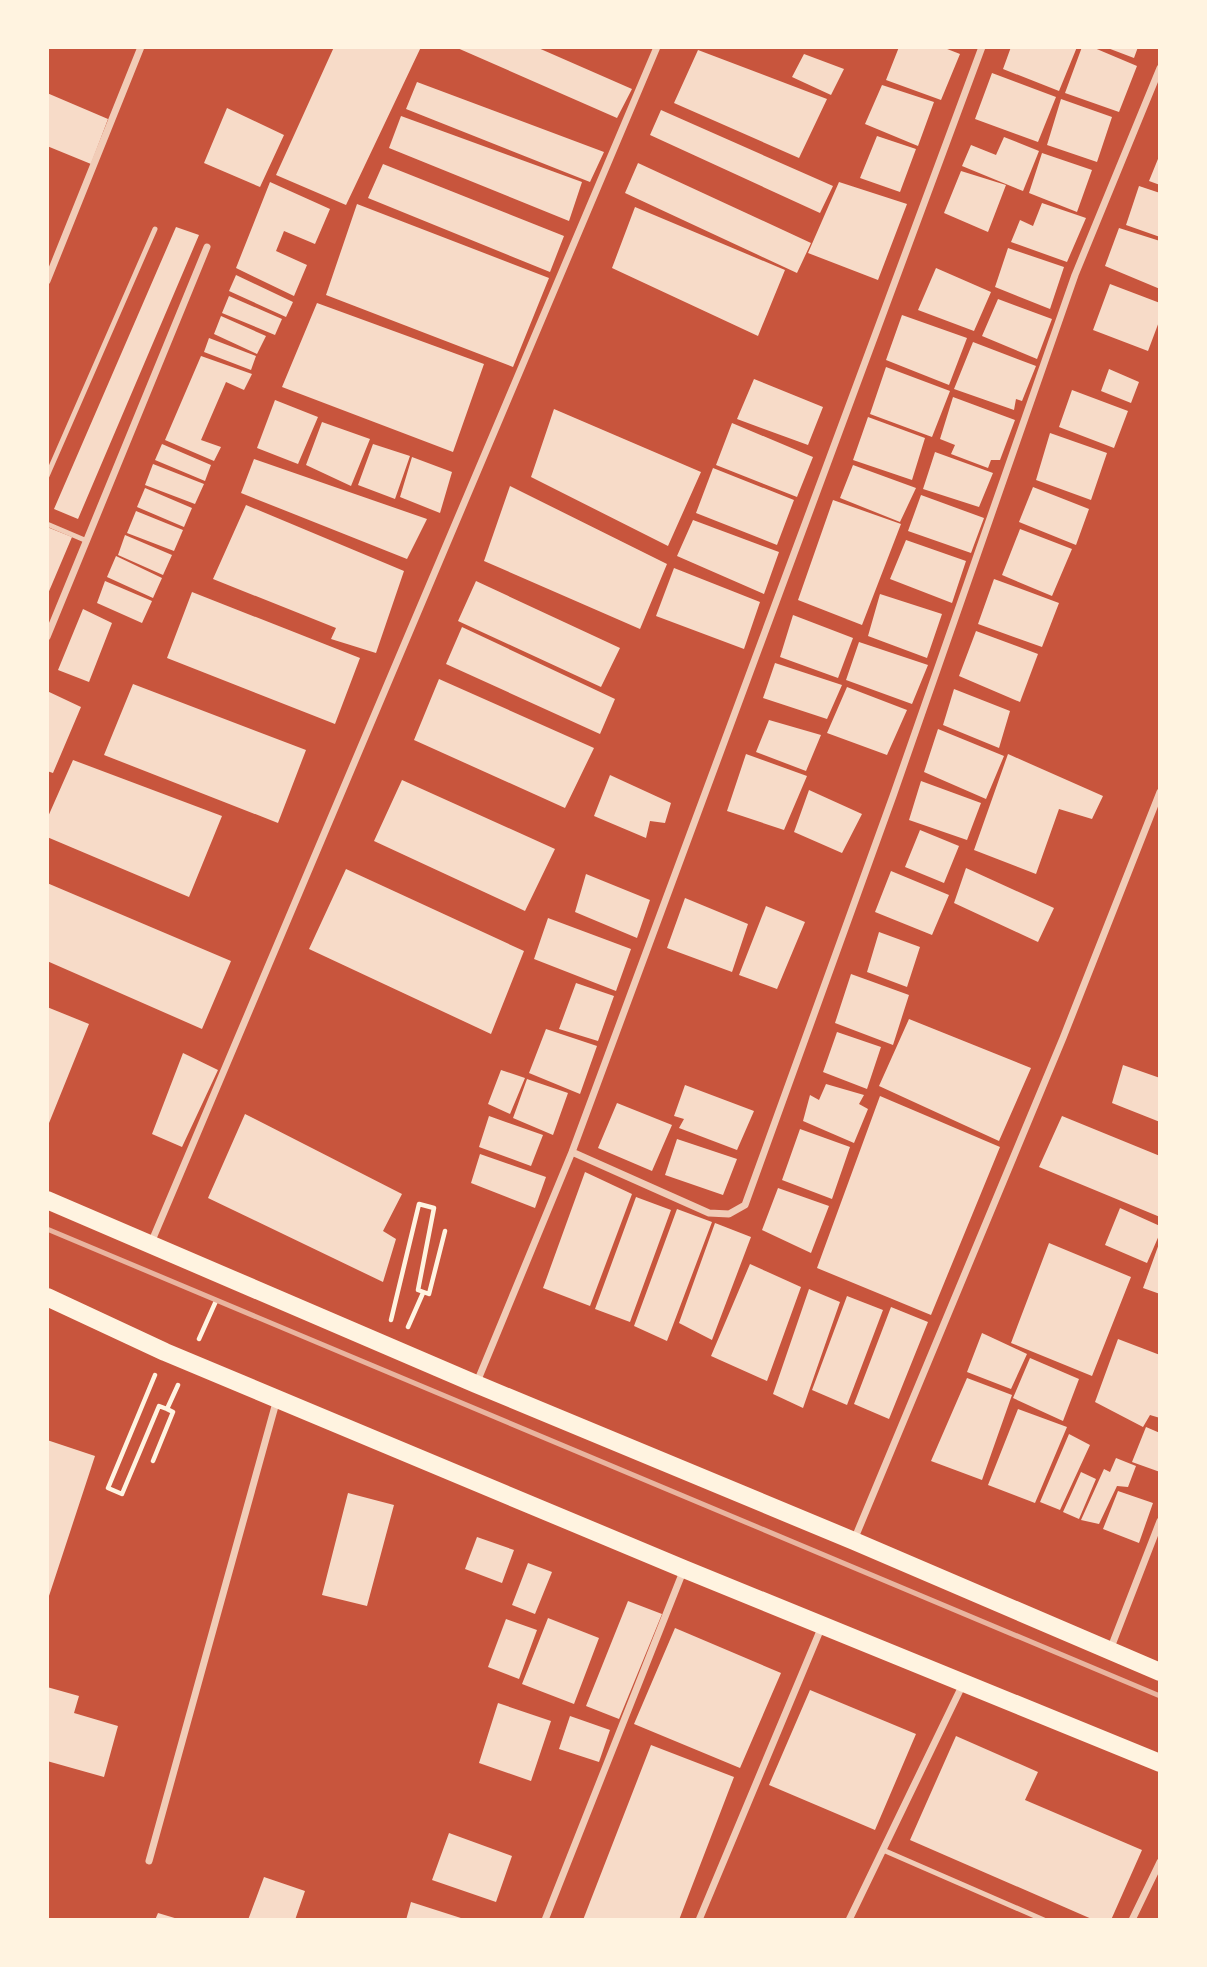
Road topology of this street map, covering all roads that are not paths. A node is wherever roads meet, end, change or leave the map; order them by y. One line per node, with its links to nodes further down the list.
1 (141, 47): 7 (street)
2 (657, 47): 15 (street)
3 (982, 47): 13 (street)
4 (1160, 68): 13 (street)
5 (155, 229): 8 (lane)
6 (208, 247): 10 (street)
7 (47, 281)
8 (47, 476)
9 (47, 524): 10 (lane)
10 (87, 541): 11 (street)
11 (47, 637)
12 (1160, 792): 20 (street)
13 (572, 1152): 17 (street)
14 (47, 1200): 15 (main road)
15 (150, 1244): 17 (main road)
16 (47, 1297): 18 (main road)
17 (476, 1384): 20 (main road)
18 (277, 1398): 21 (main road); 28 (street)
19 (1160, 1521): 23 (street)
20 (854, 1541): 23 (main road)
21 (684, 1569): 22 (main road); 30 (street)
22 (822, 1625): 25 (main road); 31 (street)
23 (1110, 1650): 24 (main road)
24 (1160, 1672)
25 (964, 1683): 26 (main road); 27 (street)
26 (1160, 1763)
27 (883, 1850): 32 (street); 33 (lane)
28 (149, 1861)
29 (1160, 1862): 34 (street)
30 (545, 1920)
31 (699, 1920)
32 (849, 1920)
33 (1044, 1920)
34 (1132, 1920)

